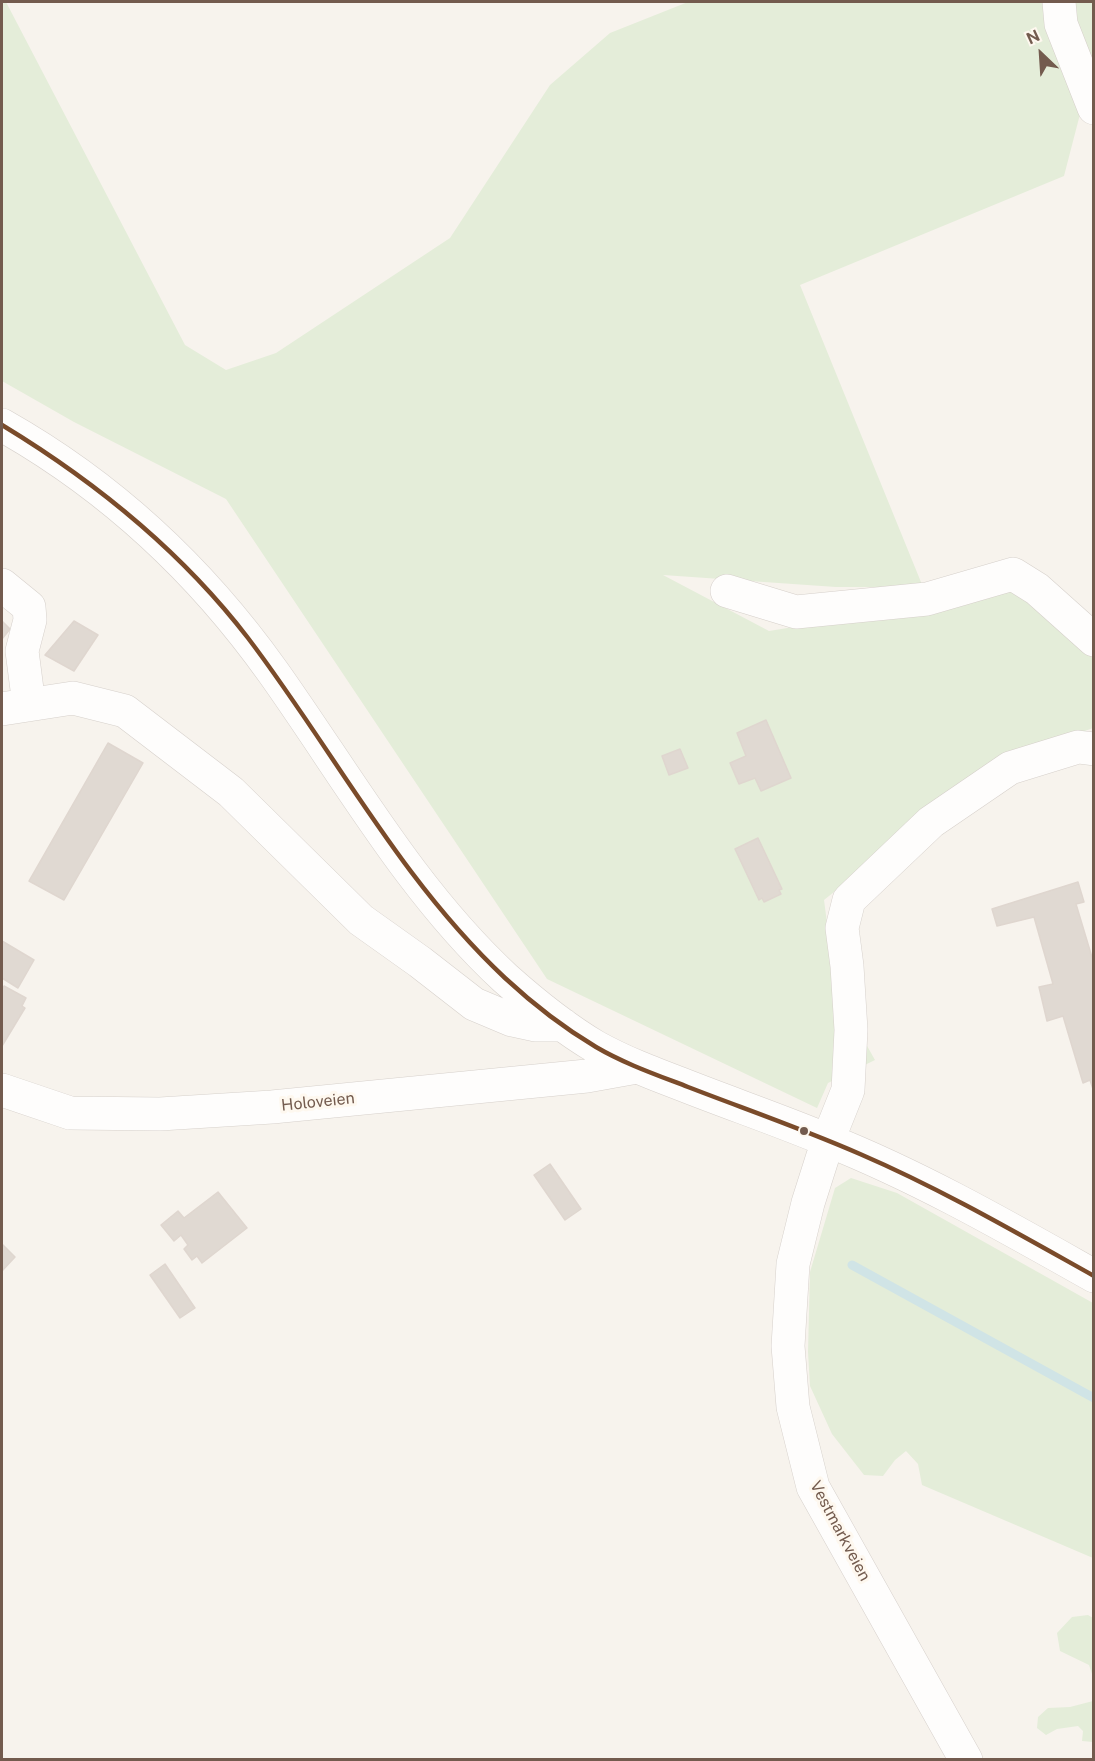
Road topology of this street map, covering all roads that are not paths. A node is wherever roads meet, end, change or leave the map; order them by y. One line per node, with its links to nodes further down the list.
1 (1059, 2): 2 (street)
2 (1094, 108)
3 (2, 425): 9 (street)
4 (2, 585): 7 (street)
5 (727, 591): 6 (street)
6 (1094, 640)
7 (15, 707): 9 (street)
8 (1094, 749): 12 (street, Vestmarkveien)
9 (563, 1025): 10 (street)
10 (637, 1067): 11 (street, Holoveien); 12 (street)
11 (2, 1090)
12 (828, 1140): 13 (street); 14 (street, Vestmarkveien)
13 (1094, 1276)
14 (966, 1760)

